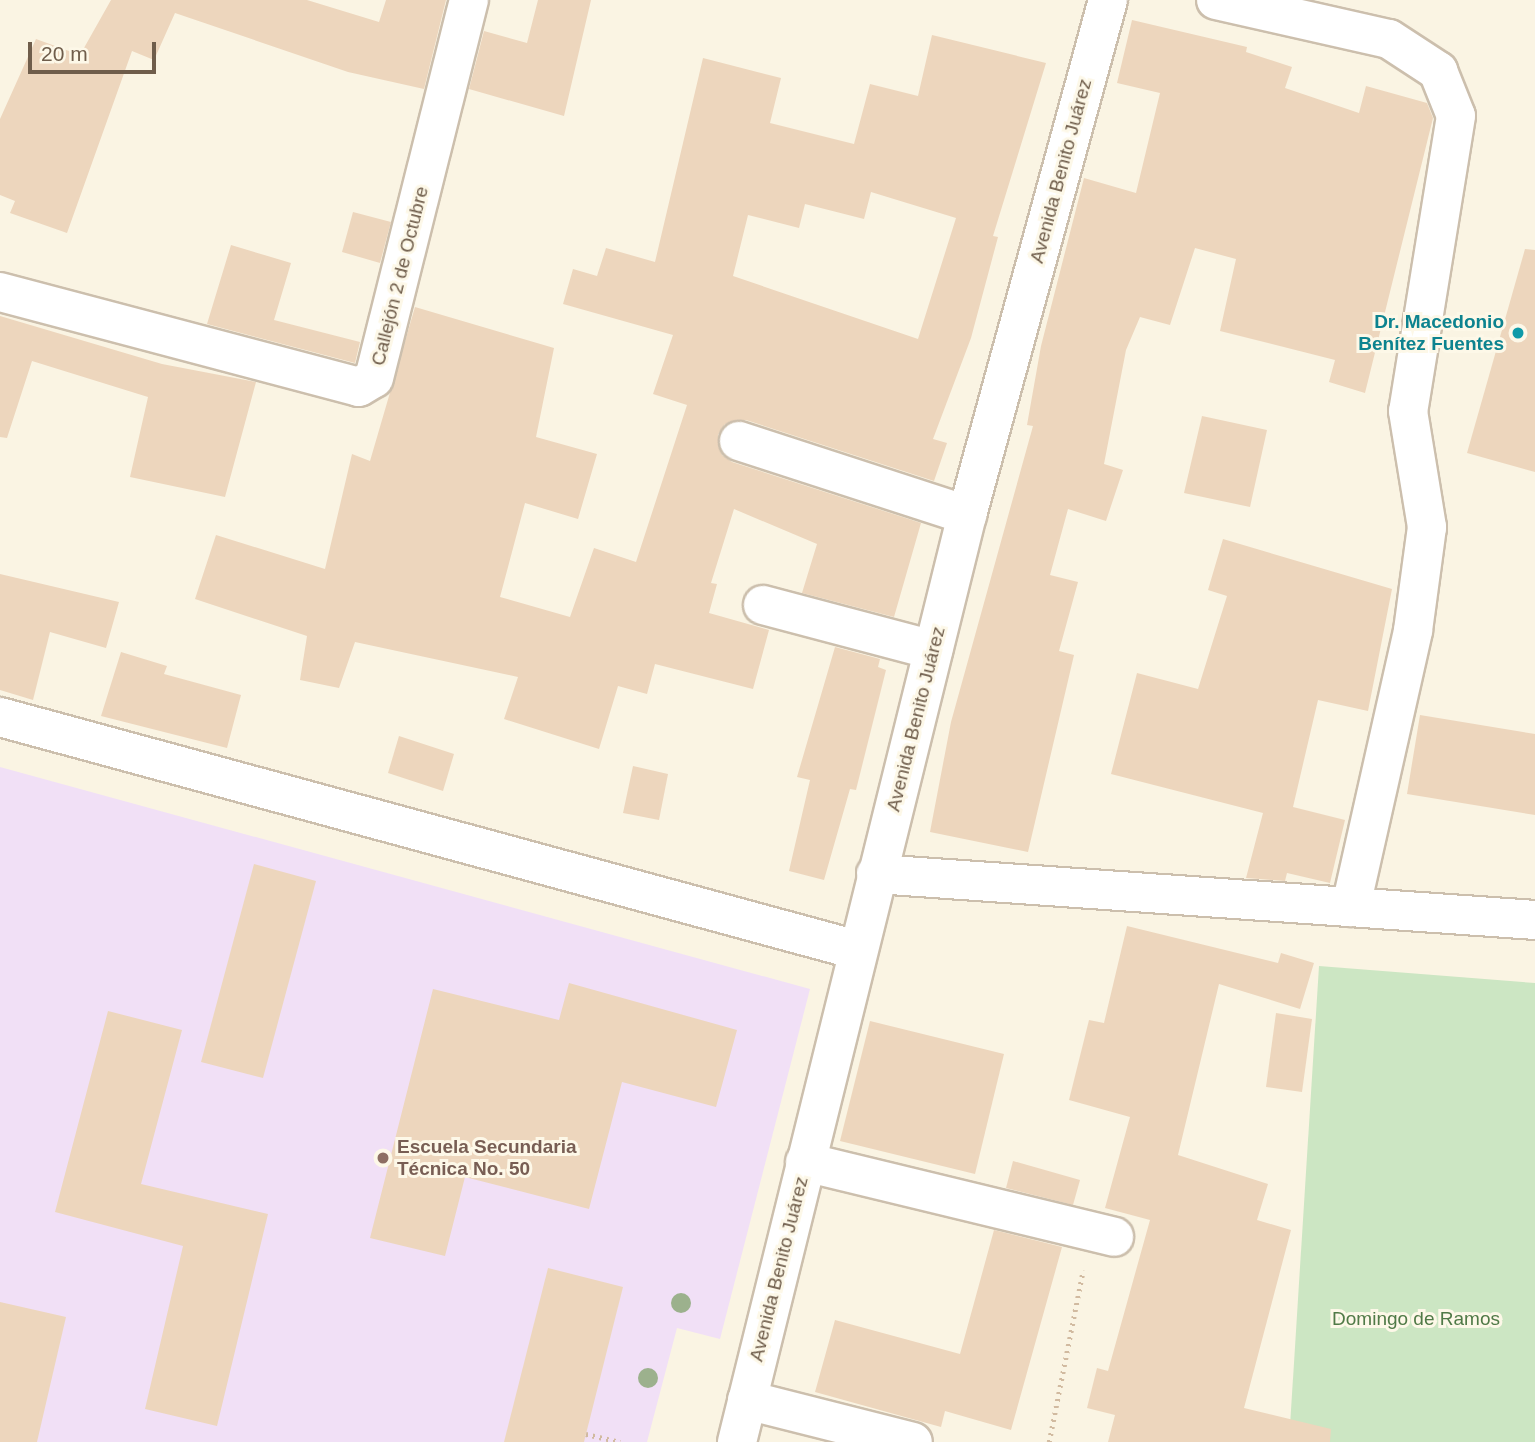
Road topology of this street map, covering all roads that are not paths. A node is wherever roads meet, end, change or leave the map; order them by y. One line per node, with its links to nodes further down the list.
1 (469, 0): 4 (street, Callejón 2 de Octubre)
2 (1108, 0): 6 (street, Avenida Benito Juárez)
3 (1216, 0): 11 (street)
4 (0, 292)
5 (739, 441): 6 (street)
6 (967, 515): 8 (street, Avenida Benito Juárez)
7 (764, 606): 8 (street)
8 (933, 650): 10 (street, Avenida Benito Juárez)
9 (0, 717): 13 (street)
10 (876, 874): 11 (street); 13 (street, Avenida Benito Juárez)
11 (1351, 907): 12 (street)
12 (1535, 920)
13 (857, 950): 14 (street, Avenida Benito Juárez)
14 (805, 1162): 15 (street); 16 (street, Avenida Benito Juárez)
15 (1102, 1234)
16 (747, 1400): 17 (street, Avenida Benito Juárez); 18 (street)
17 (737, 1442)
18 (913, 1442)

